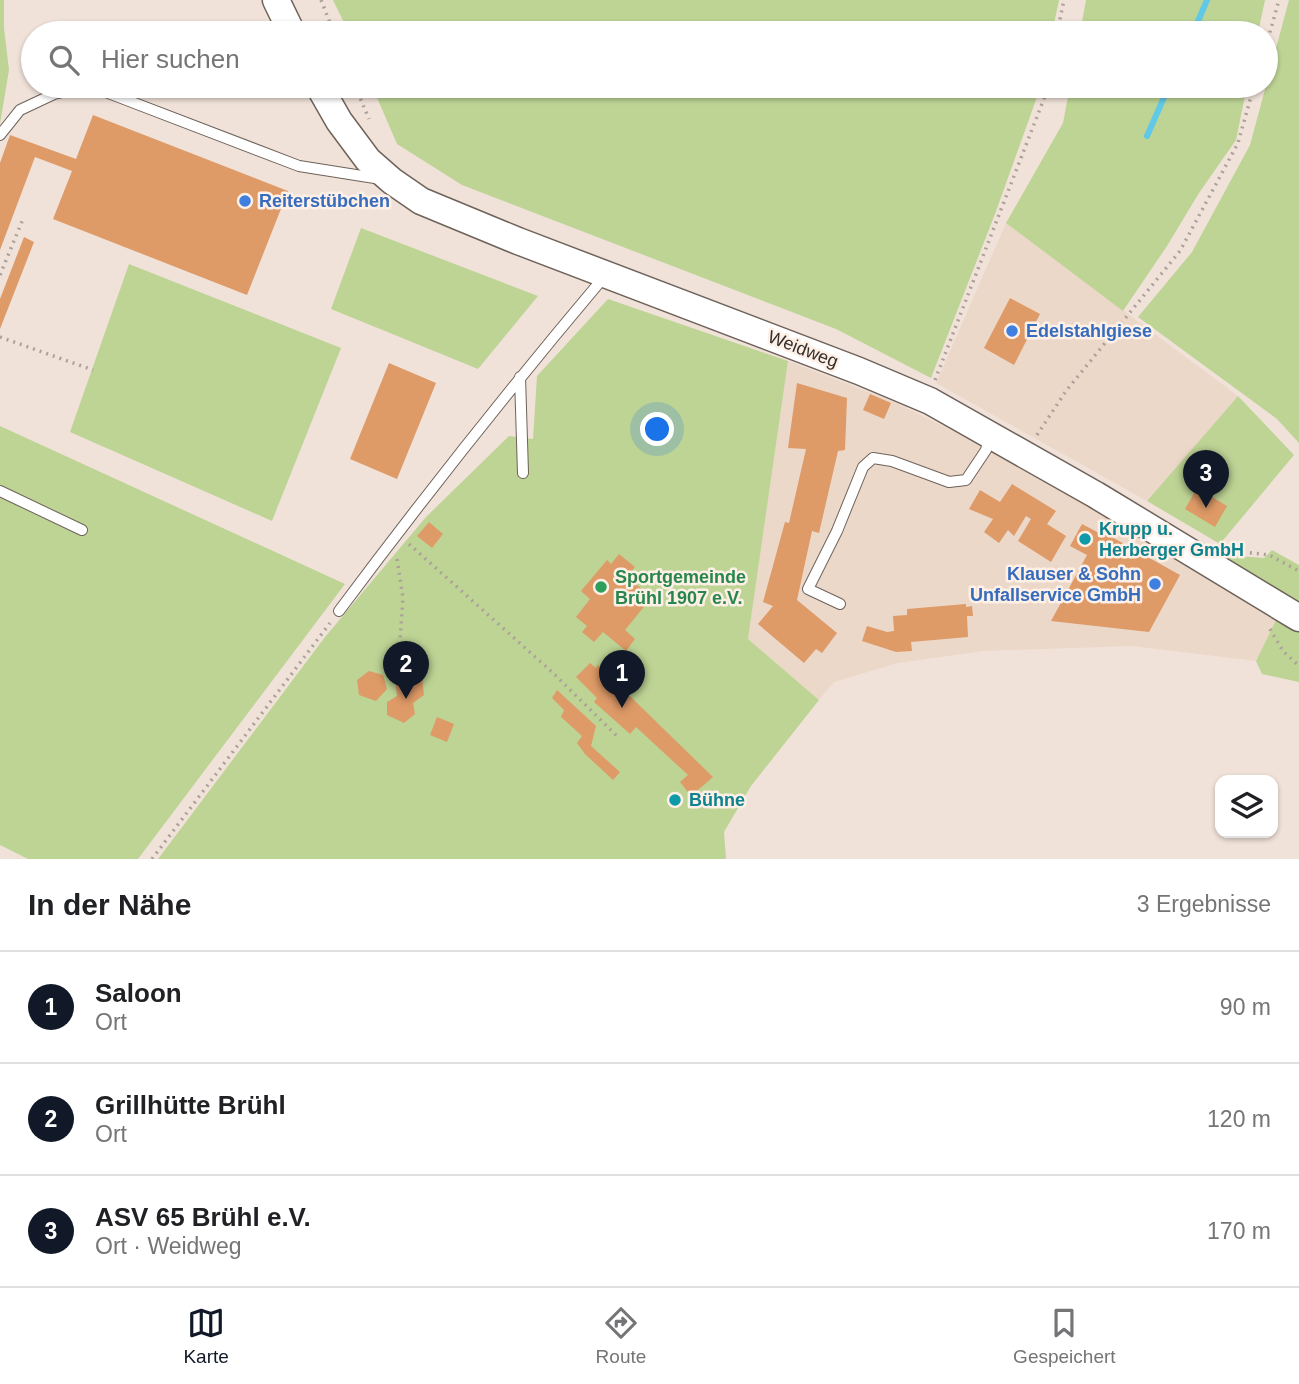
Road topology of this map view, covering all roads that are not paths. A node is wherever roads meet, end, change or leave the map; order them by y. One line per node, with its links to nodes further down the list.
1 (276, 0): 2 (main road)
2 (286, 21)
3 (46, 98): 6 (lane)
4 (121, 98): 7 (lane)
5 (327, 98): 7 (main road, Weidweg)
6 (0, 135)
7 (392, 181): 8 (main road, Weidweg)
8 (606, 274): 9 (lane); 10 (main road, Weidweg)
9 (520, 377): 11 (lane); 15 (lane)
10 (990, 434): 14 (lane); 16 (main road, Weidweg)
11 (523, 473)
12 (0, 491): 13 (lane)
13 (82, 530)
14 (840, 604)
15 (339, 611)
16 (1299, 618)

